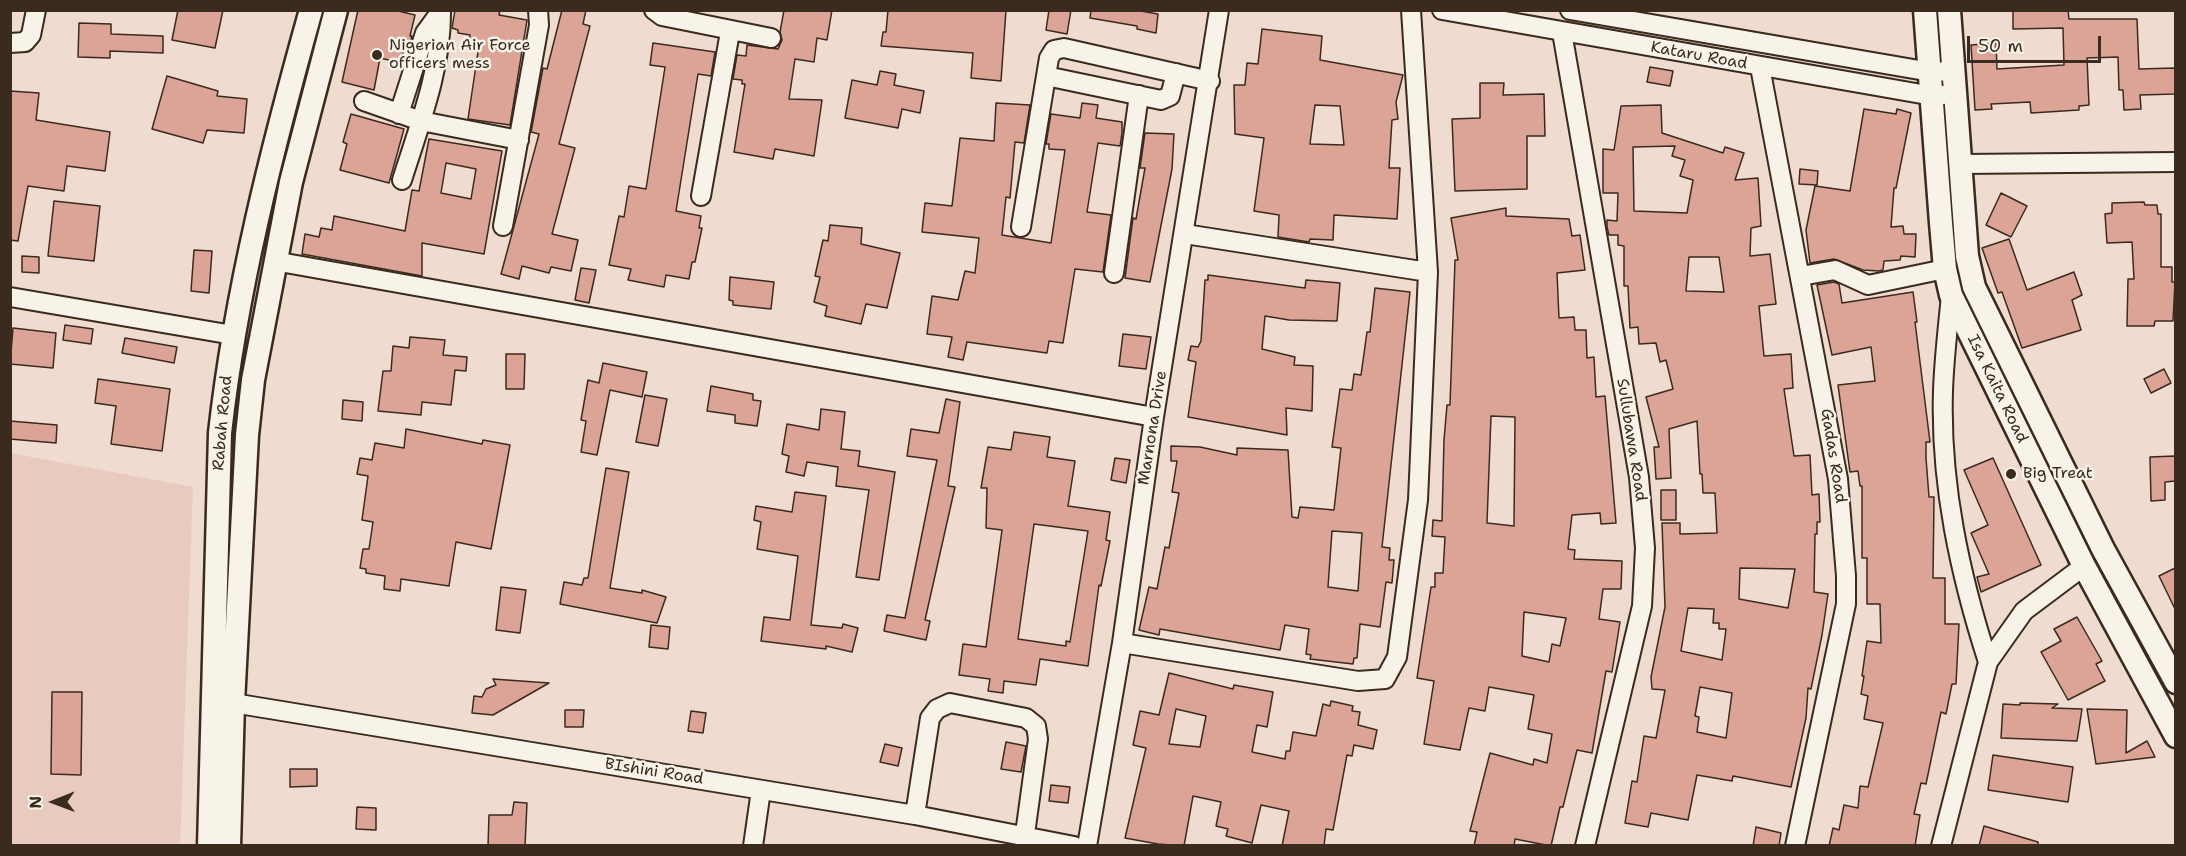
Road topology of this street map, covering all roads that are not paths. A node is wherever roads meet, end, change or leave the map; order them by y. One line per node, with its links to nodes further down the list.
1 (36, 10): 17 (street)
2 (311, 10): 48 (main road, Rabah Road)
3 (336, 10): 41 (main road, Rabah Road)
4 (538, 10): 33 (street)
5 (654, 10): 14 (street)
6 (1219, 10): 25 (street, Marnona Drive)
7 (1412, 10): 43 (street)
8 (1442, 10): 15 (street, Kataru Road)
9 (1570, 10): 13 (street, Kataru Road)
10 (1925, 10): 22 (main road, Isa Kaita Road)
11 (1949, 10): 21 (main road, Isa Kaita Road)
12 (441, 11): 31 (street); 32 (street)
13 (1647, 17): 18 (street); 22 (street, Kataru Road)
14 (729, 32): 16 (street); 37 (street)
15 (1562, 32): 18 (street, Kataru Road); 65 (street, Sullubawa Road)
16 (771, 38)
17 (10, 43)
18 (1642, 46): 20 (street, Kataru Road)
19 (1119, 60): 23 (street); 24 (street); 26 (street)
20 (1760, 67): 29 (street, Kataru Road); 45 (street, Gadas Road)
21 (1954, 71): 22 (street, Kataru Road); 27 (main road, Isa Kaita Road)
22 (1931, 72): 29 (main road, Isa Kaita Road)
23 (1176, 73): 25 (street); 28 (street)
24 (1046, 76): 26 (street); 39 (street)
25 (1210, 81): 40 (street, Marnona Drive)
26 (1113, 90): 28 (street)
27 (1956, 94): 29 (street, Kataru Road); 35 (main road, Isa Kaita Road)
28 (1139, 95): 44 (street)
29 (1933, 96): 42 (main road, Isa Kaita Road)
30 (364, 101): 31 (street)
31 (399, 114): 32 (street)
32 (421, 121): 33 (street); 36 (street)
33 (519, 140): 38 (street)
34 (2175, 162): 35 (street)
35 (1961, 164): 53 (main road, Isa Kaita Road)
36 (402, 180)
37 (701, 196)
38 (503, 226)
39 (1021, 227)
40 (1185, 234): 43 (street); 49 (street, Marnona Drive)
41 (274, 261): 49 (street); 55 (main road, Rabah Road)
42 (1945, 269): 45 (street); 46 (main road, Isa Kaita Road)
43 (1428, 272): 51 (street)
44 (1114, 273)
45 (1801, 276): 66 (street, Gadas Road)
46 (1951, 295): 50 (main road, Isa Kaita Road); 52 (street)
47 (10, 297): 48 (street)
48 (233, 335): 60 (main road, Rabah Road)
49 (1154, 417): 51 (street, Marnona Drive)
50 (2084, 566): 52 (street); 54 (main road, Isa Kaita Road)
51 (1122, 643): 64 (street, Marnona Drive)
52 (1988, 662): 67 (street)
53 (2175, 682)
54 (2167, 700): 56 (main road, Isa Kaita Road)
55 (233, 703): 57 (street, BIshini Road); 61 (main road, Rabah Road)
56 (2175, 736)
57 (761, 790): 58 (street, BIshini Road); 62 (street)
58 (915, 815): 59 (street, BIshini Road); 59 (street)
59 (1025, 834): 63 (street, BIshini Road)
60 (209, 846)
61 (229, 846)
62 (753, 846)
63 (1074, 846)
64 (1087, 846)
65 (1585, 846)
66 (1795, 846)
67 (1941, 846)

